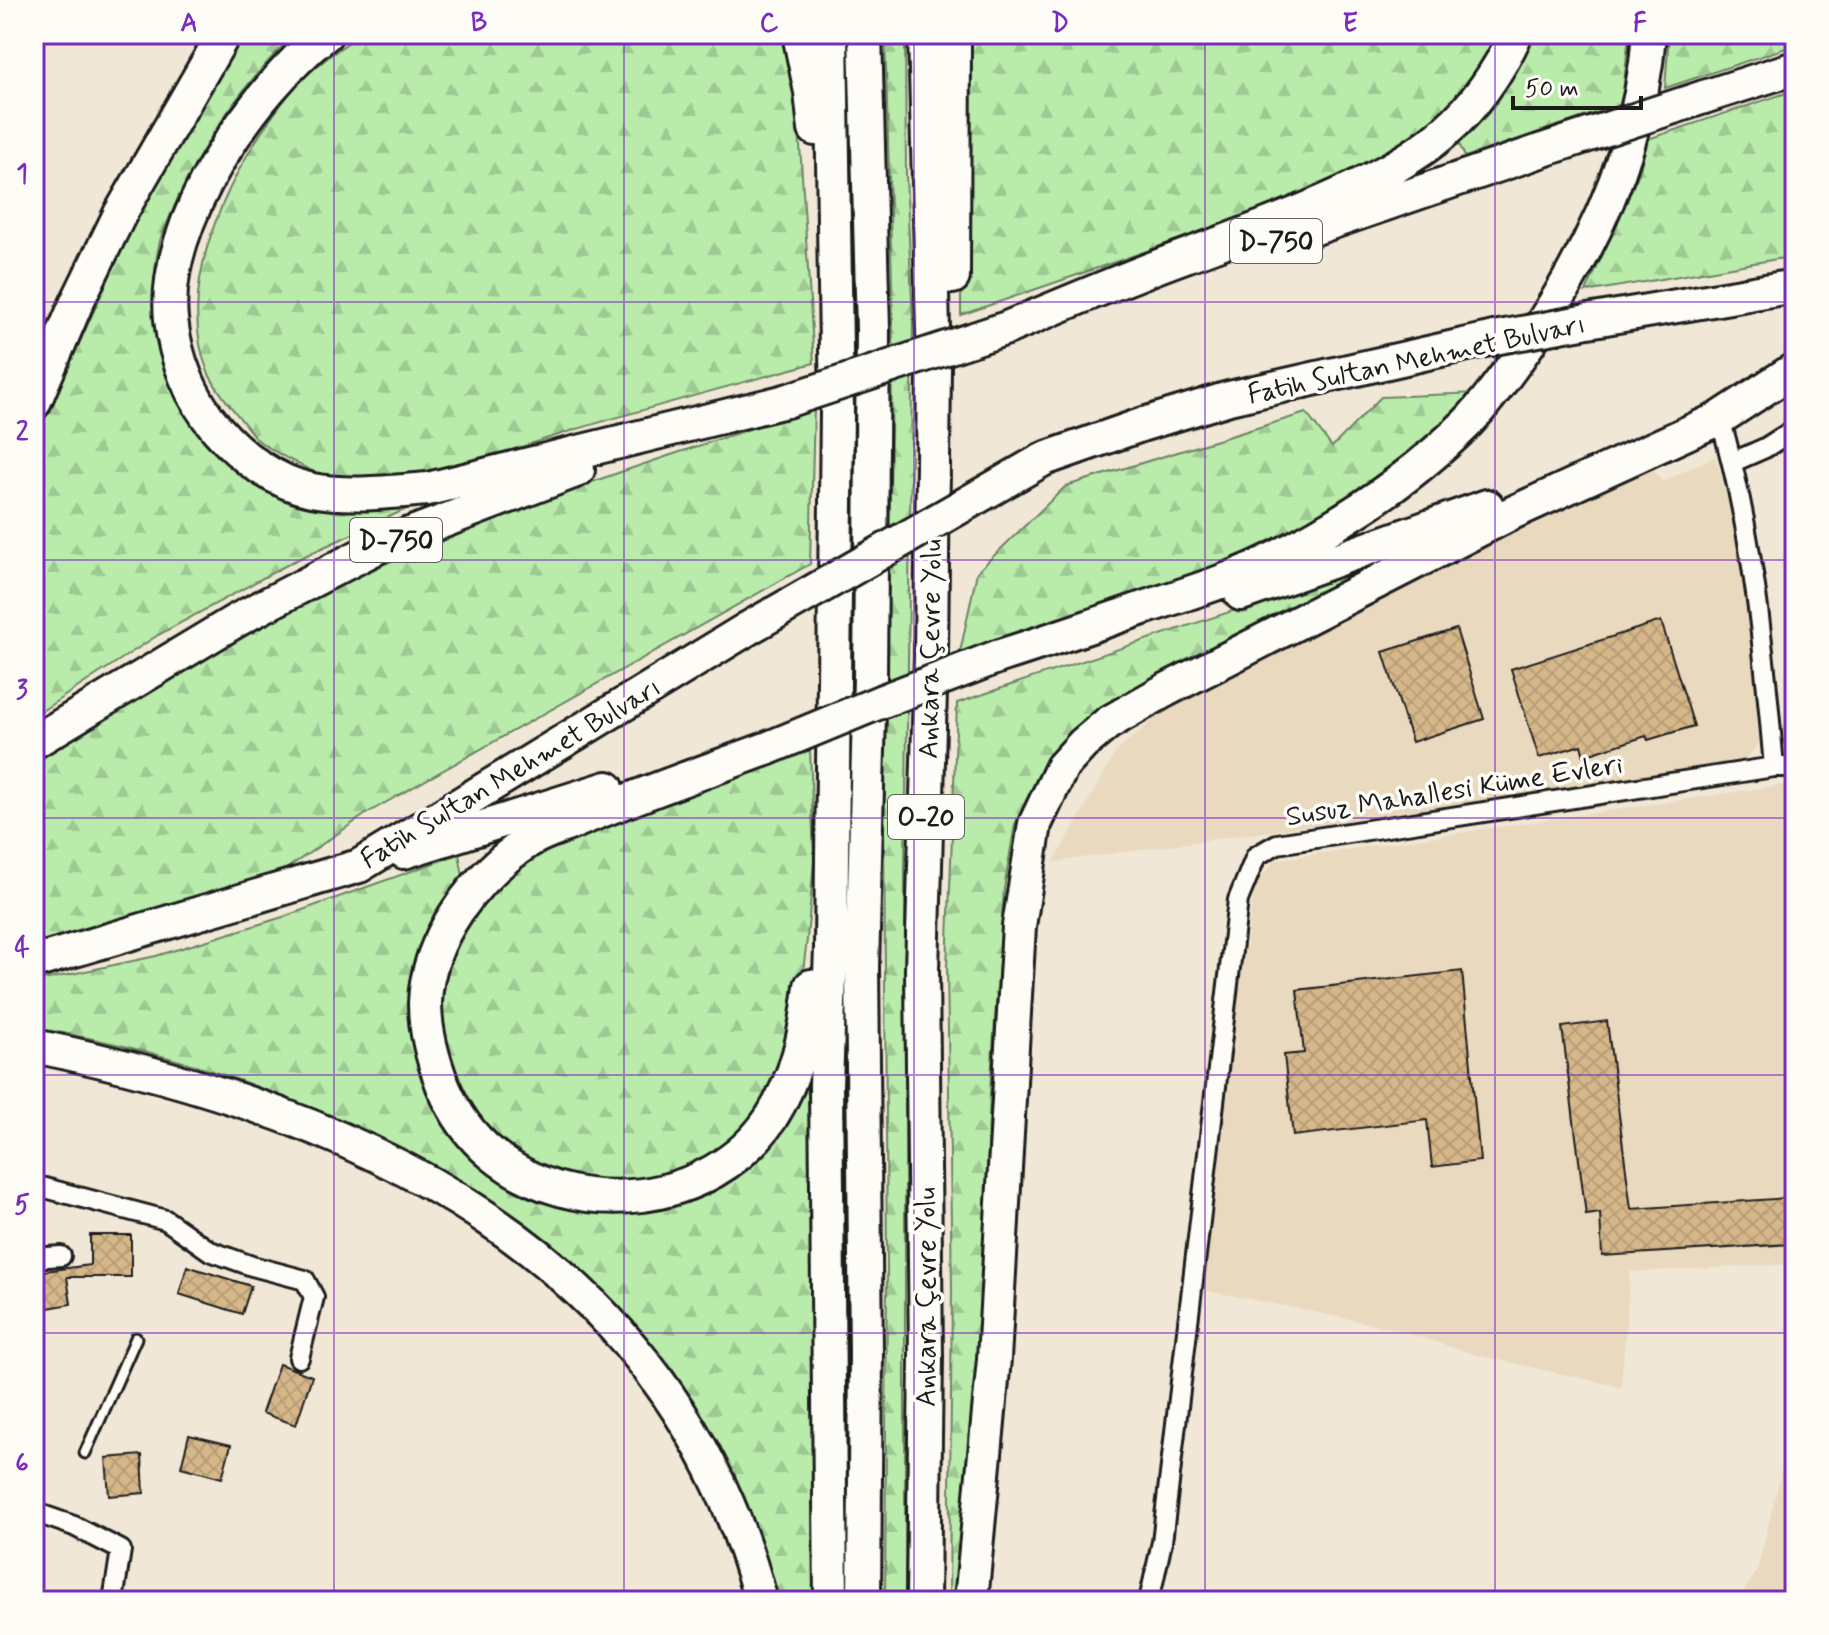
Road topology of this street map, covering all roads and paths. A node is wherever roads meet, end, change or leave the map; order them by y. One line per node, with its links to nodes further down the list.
1 (224, 34): 15 (highway)
2 (326, 34): 14 (highway)
3 (799, 34): 16 (highway)
4 (831, 34): 16 (highway)
5 (865, 34): 40 (highway, Ankara Çevre Yolu / O-20)
6 (925, 34): 20 (highway, Ankara Çevre Yolu / O-20)
7 (954, 34): 20 (highway)
8 (1516, 34): 12 (highway)
9 (1649, 34): 22 (highway)
10 (1795, 68): 12 (highway, D-750, bridge)
11 (1795, 286): 27 (highway, Fatih Sultan Mehmet Bulvarı, bridge)
12 (1007, 328): 14 (highway, D-750, bridge)
13 (1795, 367): 17 (highway); 22 (highway)
14 (786, 401): 23 (highway, D-750)
15 (34, 403)
16 (837, 411): 21 (highway)
17 (1720, 418): 19 (street); 42 (highway)
18 (1795, 429): 19 (street)
19 (1733, 462): 25 (street)
20 (931, 543): 41 (highway, Ankara Çevre Yolu / O-20)
21 (835, 608): 24 (highway); 39 (highway)
22 (999, 664): 24 (highway, bridge)
23 (34, 742)
24 (764, 743): 27 (highway)
25 (1774, 767): 26 (street, Susuz Mahallesi Küme Evleri); 43 (street, Susuz Mahallesi Küme Evleri)
26 (1795, 767)
27 (359, 866): 28 (highway, Fatih Sultan Mehmet Bulvarı)
28 (34, 962)
29 (34, 1046): 38 (highway)
30 (34, 1185): 34 (street)
31 (61, 1256): 32 (street)
32 (34, 1258)
33 (136, 1338): 35 (lane)
34 (299, 1358)
35 (85, 1453)
36 (34, 1512): 37 (street)
37 (113, 1601)
38 (761, 1601)
39 (831, 1601)
40 (864, 1601)
41 (923, 1601)
42 (971, 1601)
43 (1149, 1601)

